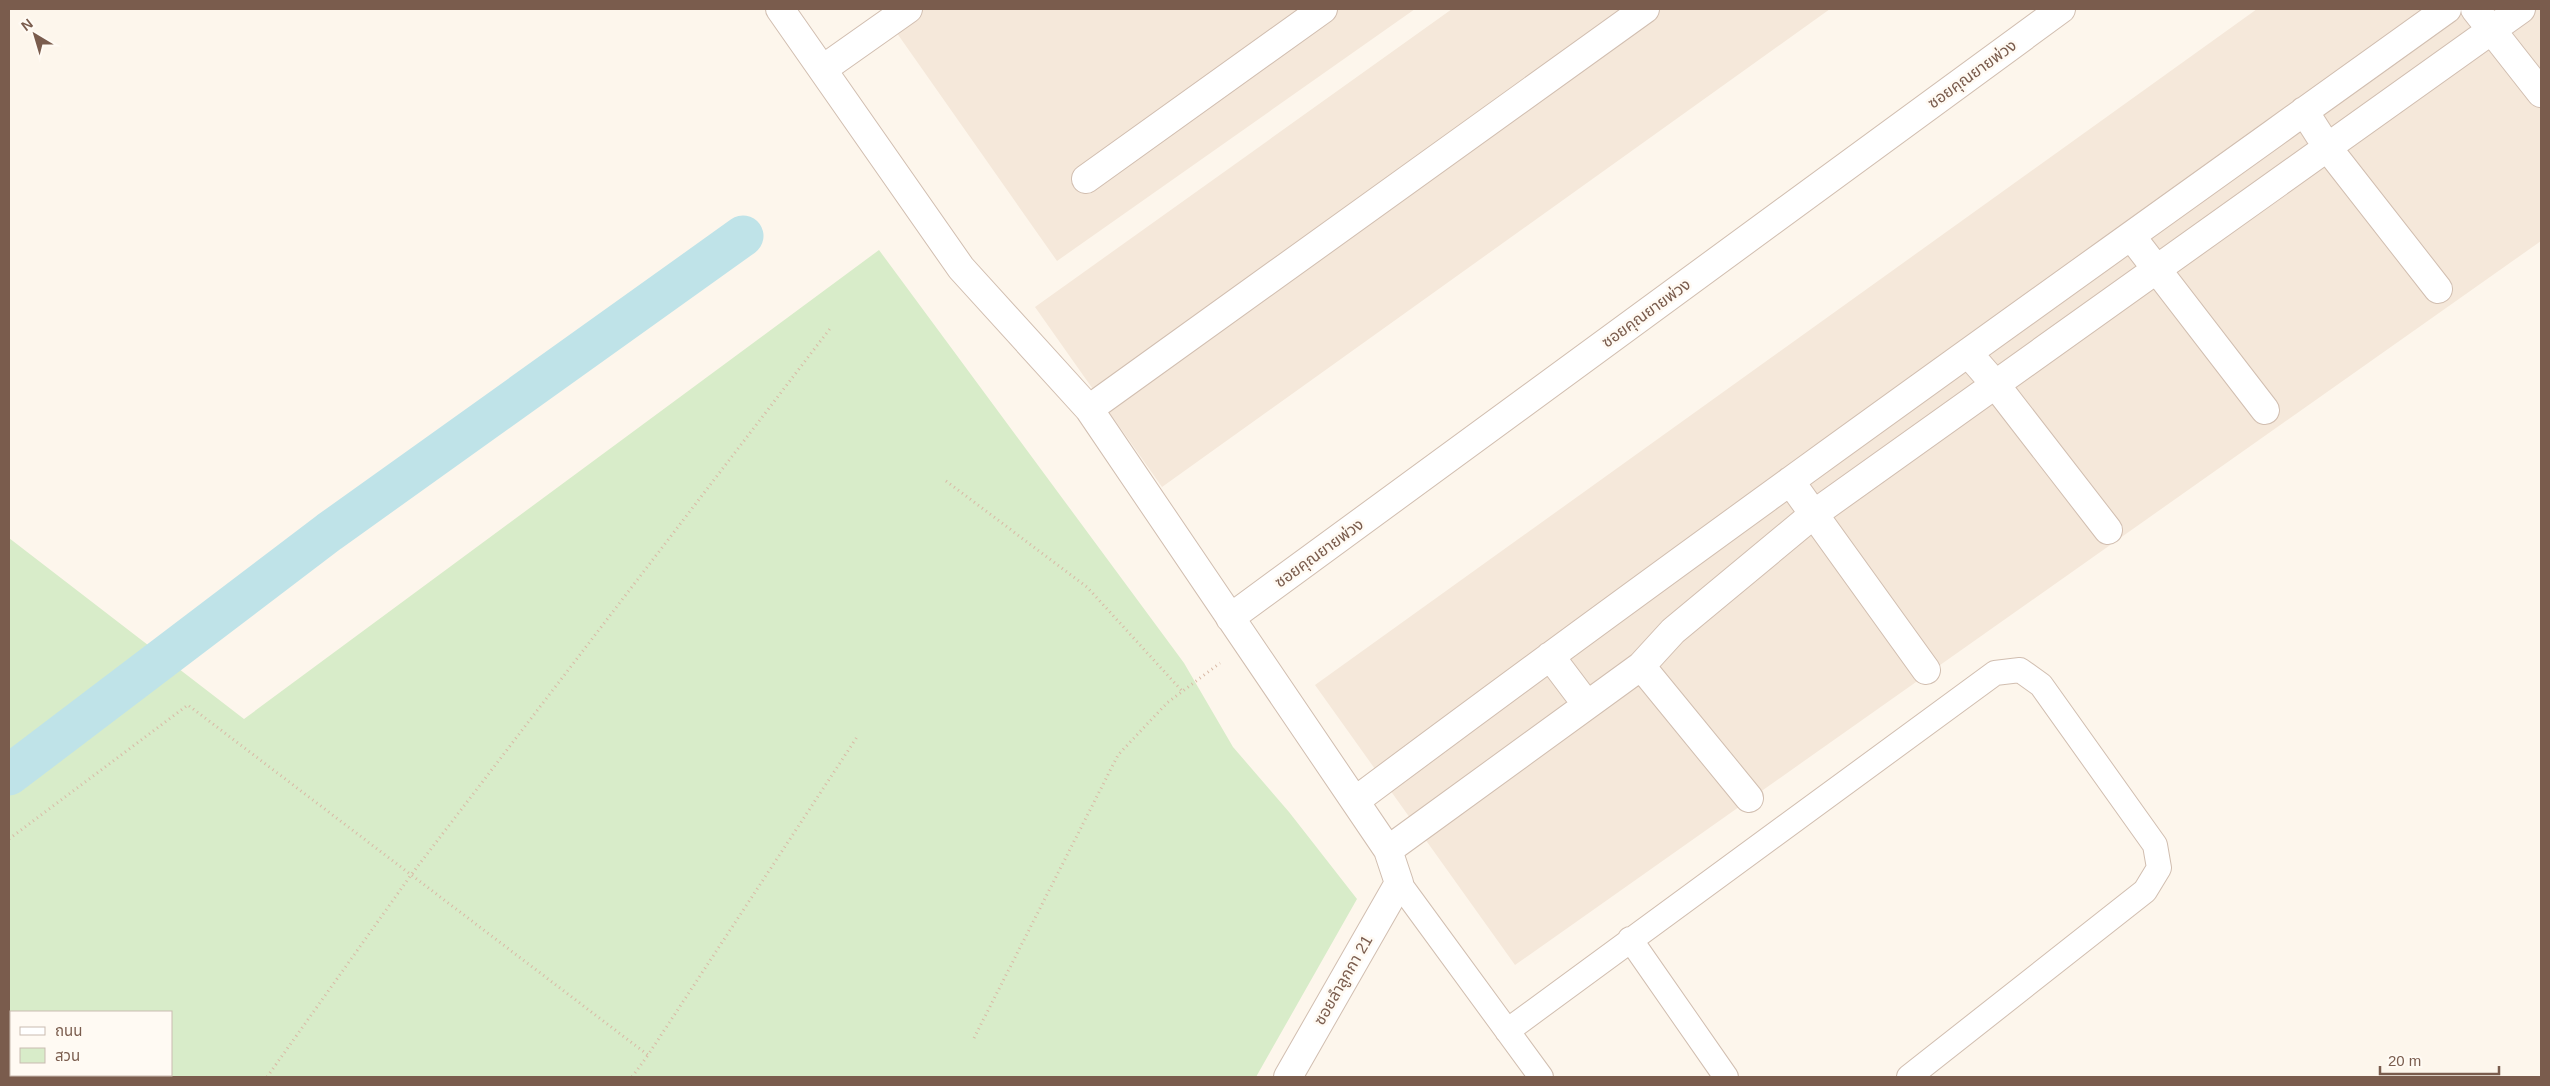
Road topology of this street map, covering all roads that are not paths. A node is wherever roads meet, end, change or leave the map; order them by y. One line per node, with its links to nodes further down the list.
1 (780, 9): 9 (street)
2 (908, 9): 9 (street)
3 (1323, 9): 13 (street)
4 (1645, 9): 19 (street)
5 (2061, 9): 24 (street, ซอยคุณยายพ่วง)
6 (2447, 9): 11 (street)
7 (2521, 9): 8 (street)
8 (2483, 19): 10 (street); 12 (street)
9 (823, 69): 19 (street)
10 (2541, 93)
11 (2304, 111): 12 (street); 14 (street)
12 (2327, 147): 15 (street); 16 (street)
13 (1086, 179)
14 (2131, 236): 15 (street); 17 (street)
15 (2158, 268): 18 (street); 20 (street)
16 (2438, 288)
17 (1968, 353): 18 (street); 21 (street)
18 (1995, 384): 22 (street); 23 (street)
19 (1089, 409): 24 (street)
20 (2265, 410)
21 (1790, 481): 22 (street); 25 (street)
22 (1814, 514): 26 (street); 27 (street)
23 (2108, 530)
24 (1230, 618): 30 (street)
25 (1550, 656): 28 (street); 30 (street)
26 (1641, 666): 28 (street); 29 (street)
27 (1926, 670)
28 (1587, 705): 31 (street)
29 (1749, 798)
30 (1355, 801): 31 (street)
31 (1388, 850): 32 (street)
32 (1398, 883): 34 (lane); 35 (street, ซอยลำลูกกา 21)
33 (1630, 939): 34 (lane); 37 (lane); 38 (lane)
34 (1507, 1031): 36 (lane)
35 (1288, 1077)
36 (1542, 1077)
37 (1726, 1077)
38 (1909, 1077)

